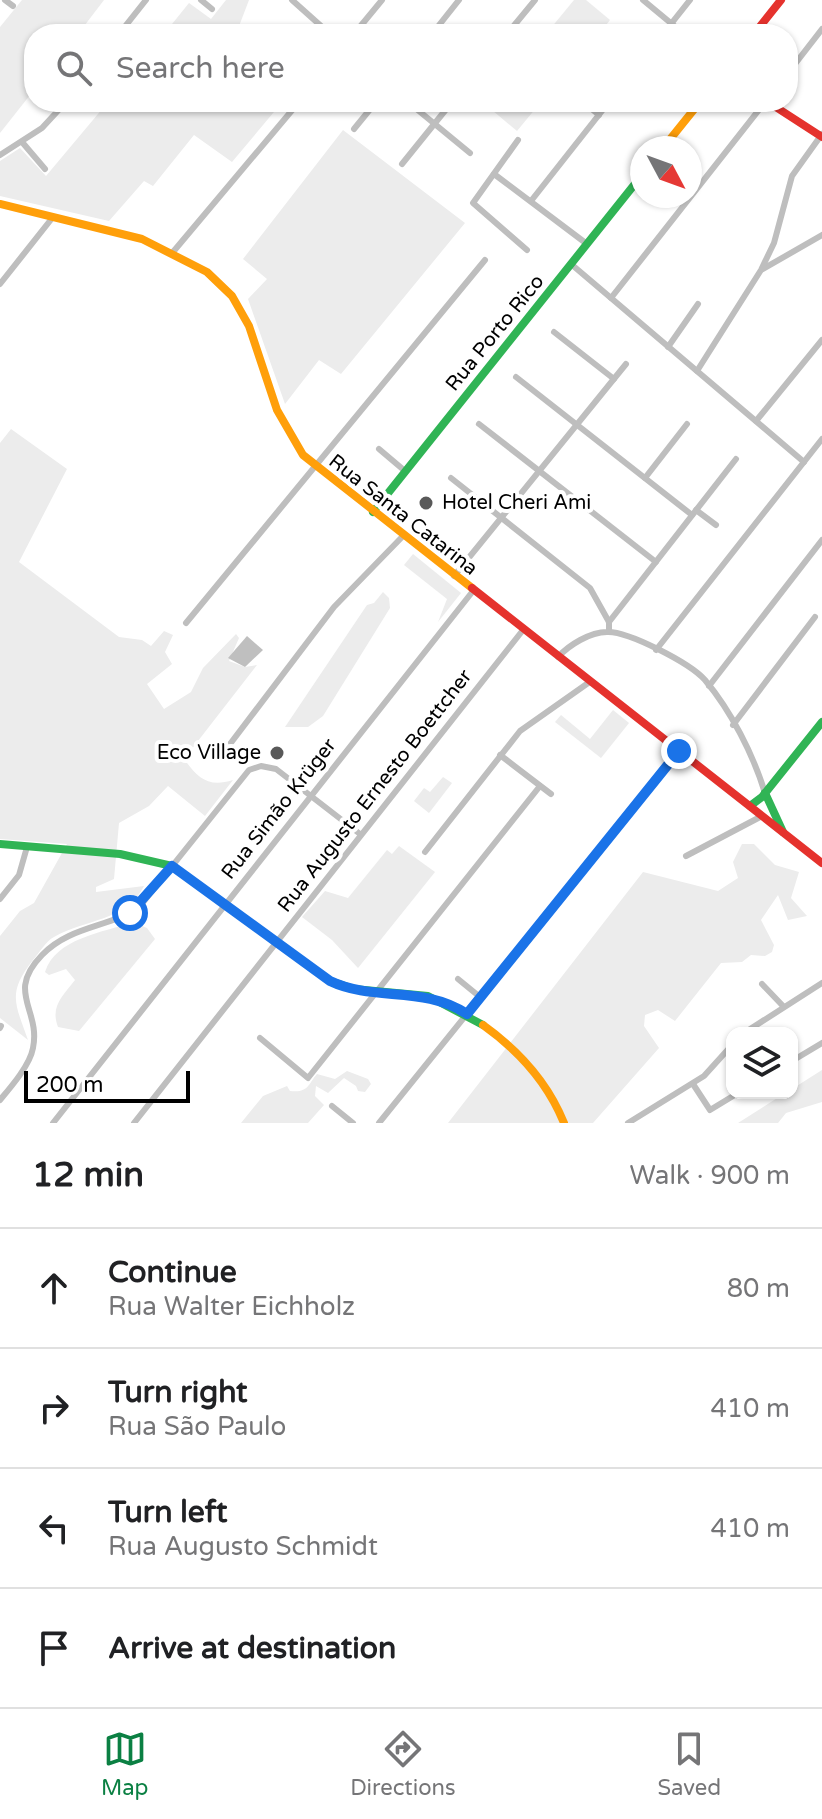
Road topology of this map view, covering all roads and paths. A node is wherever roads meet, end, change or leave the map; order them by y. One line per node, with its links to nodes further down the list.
1 (5, 0): 12 (street)
2 (146, 0): 15 (street)
3 (201, 0): 14 (street)
4 (292, 0): 13 (street)
5 (305, 0): 13 (street)
6 (382, 0): 17 (street)
7 (459, 0): 18 (street)
8 (535, 0): 19 (street)
9 (643, 0): 20 (street)
10 (690, 0): 20 (street)
11 (781, 0): 21 (main road)
12 (13, 6)
13 (300, 7): 16 (street)
14 (212, 9)
15 (127, 24)
16 (319, 24)
17 (362, 24)
18 (440, 24)
19 (515, 24)
20 (671, 24)
21 (762, 24)
22 (822, 29): 23 (street)
23 (798, 60)
24 (58, 112): 40 (street)
25 (291, 112): 53 (street)
26 (368, 112): 36 (street)
27 (420, 112): 35 (street)
28 (444, 112): 35 (street)
29 (595, 112): 34 (street)
30 (601, 112): 34 (street)
31 (692, 112): 38 (main road)
32 (759, 112): 58 (street)
33 (783, 112): 37 (main road)
34 (599, 115): 47 (street)
35 (434, 124): 41 (street); 43 (street)
36 (354, 129)
37 (821, 135): 56 (street)
38 (673, 136)
39 (518, 140): 45 (street)
40 (22, 142): 42 (street); 44 (street)
41 (470, 153)
42 (0, 155)
43 (402, 164)
44 (45, 169)
45 (494, 174): 47 (street); 52 (street)
46 (630, 190): 51 (main road, Rua Porto Rico)
47 (531, 201): 51 (street)
48 (0, 204): 49 (main road, Rua Santa Catarina)
49 (53, 217): 53 (main road, Rua Santa Catarina); 57 (street)
50 (822, 235): 56 (street)
51 (587, 244): 55 (main road, Rua Porto Rico)
52 (527, 250)
53 (173, 252): 75 (main road, Rua Santa Catarina)
54 (485, 260): 75 (street)
55 (571, 264): 58 (street); 76 (main road, Rua Porto Rico)
56 (761, 270): 64 (street)
57 (0, 284)
58 (611, 298): 62 (street)
59 (698, 304): 62 (street)
60 (554, 332): 66 (street)
61 (822, 340): 67 (street)
62 (668, 347): 64 (street)
63 (626, 364): 66 (street)
64 (697, 371): 67 (street)
65 (516, 377): 70 (street)
66 (614, 379): 70 (street)
67 (756, 421): 74 (street)
68 (479, 424): 77 (street)
69 (687, 424): 79 (street)
70 (577, 425): 77 (street); 79 (street)
71 (822, 439): 74 (street)
72 (379, 449): 76 (street)
73 (736, 459): 81 (street)
74 (804, 462): 94 (street)
75 (316, 466): 80 (main road, Rua Santa Catarina); 91 (street)
76 (405, 471): 80 (main road, Rua Porto Rico)
77 (539, 471): 82 (street); 86 (street)
78 (451, 478): 82 (street)
79 (645, 478): 81 (street)
80 (373, 512): 84 (main road, Rua Santa Catarina)
81 (694, 512): 83 (street); 86 (street)
82 (501, 518): 87 (street); 90 (street)
83 (716, 525)
84 (403, 536): 87 (main road, Rua Santa Catarina); 100 (street)
85 (822, 540): 97 (street)
86 (656, 562): 90 (street)
87 (454, 576): 88 (main road, Rua Santa Catarina)
88 (473, 591): 92 (main road, Rua Santa Catarina); 106 (street, Rua Simão Krüger)
89 (815, 617): 99 (street)
90 (609, 622): 93 (street)
91 (186, 623)
92 (523, 630): 95 (main road, Rua Santa Catarina); 110 (street, Rua Augusto Ernesto Boettcher)
93 (609, 632): 94 (street); 95 (street)
94 (656, 650): 97 (street)
95 (558, 657): 96 (main road, Rua Santa Catarina)
96 (591, 681): 101 (main road, Rua Santa Catarina); 102 (street)
97 (709, 686): 99 (street)
98 (822, 722): 104 (main road)
99 (733, 725): 104 (street)
100 (227, 748)
101 (679, 751): 107 (main road, Rua Santa Catarina); 124 (street)
102 (500, 755): 103 (street); 113 (street)
103 (540, 786): 105 (street); 123 (street)
104 (765, 793): 107 (main road); 109 (main road)
105 (551, 794)
106 (310, 796): 110 (street); 116 (street); 118 (street, Rua Simão Krüger)
107 (750, 806): 108 (main road, Rua Santa Catarina)
108 (762, 816): 109 (main road, Rua Santa Catarina); 114 (street)
109 (783, 832): 115 (main road, Rua Santa Catarina)
110 (360, 834): 119 (street, Rua Augusto Ernesto Boettcher)
111 (0, 844): 112 (main road)
112 (27, 847): 116 (main road); 117 (street)
113 (425, 852)
114 (686, 856)
115 (822, 863)
116 (172, 866): 118 (main road); 134 (street)
117 (0, 899)
118 (226, 903): 119 (main road); 136 (street, Rua Simão Krüger)
119 (276, 942): 123 (main road); 137 (street, Rua Augusto Ernesto Boettcher)
120 (458, 979): 124 (street)
121 (822, 983): 125 (street)
122 (762, 984): 125 (street)
123 (376, 992): 126 (main road); 128 (street)
124 (480, 997): 126 (street)
125 (783, 1006): 127 (street)
126 (467, 1014): 139 (street); 140 (main road)
127 (753, 1027)
128 (260, 1038)
129 (822, 1043): 131 (street)
130 (726, 1052): 132 (street)
131 (798, 1057)
132 (693, 1084): 133 (street); 141 (street)
133 (728, 1099)
134 (0, 1100)
135 (332, 1106): 138 (street)
136 (53, 1123)
137 (134, 1123)
138 (353, 1123)
139 (379, 1123)
140 (564, 1123)
141 (628, 1123)

